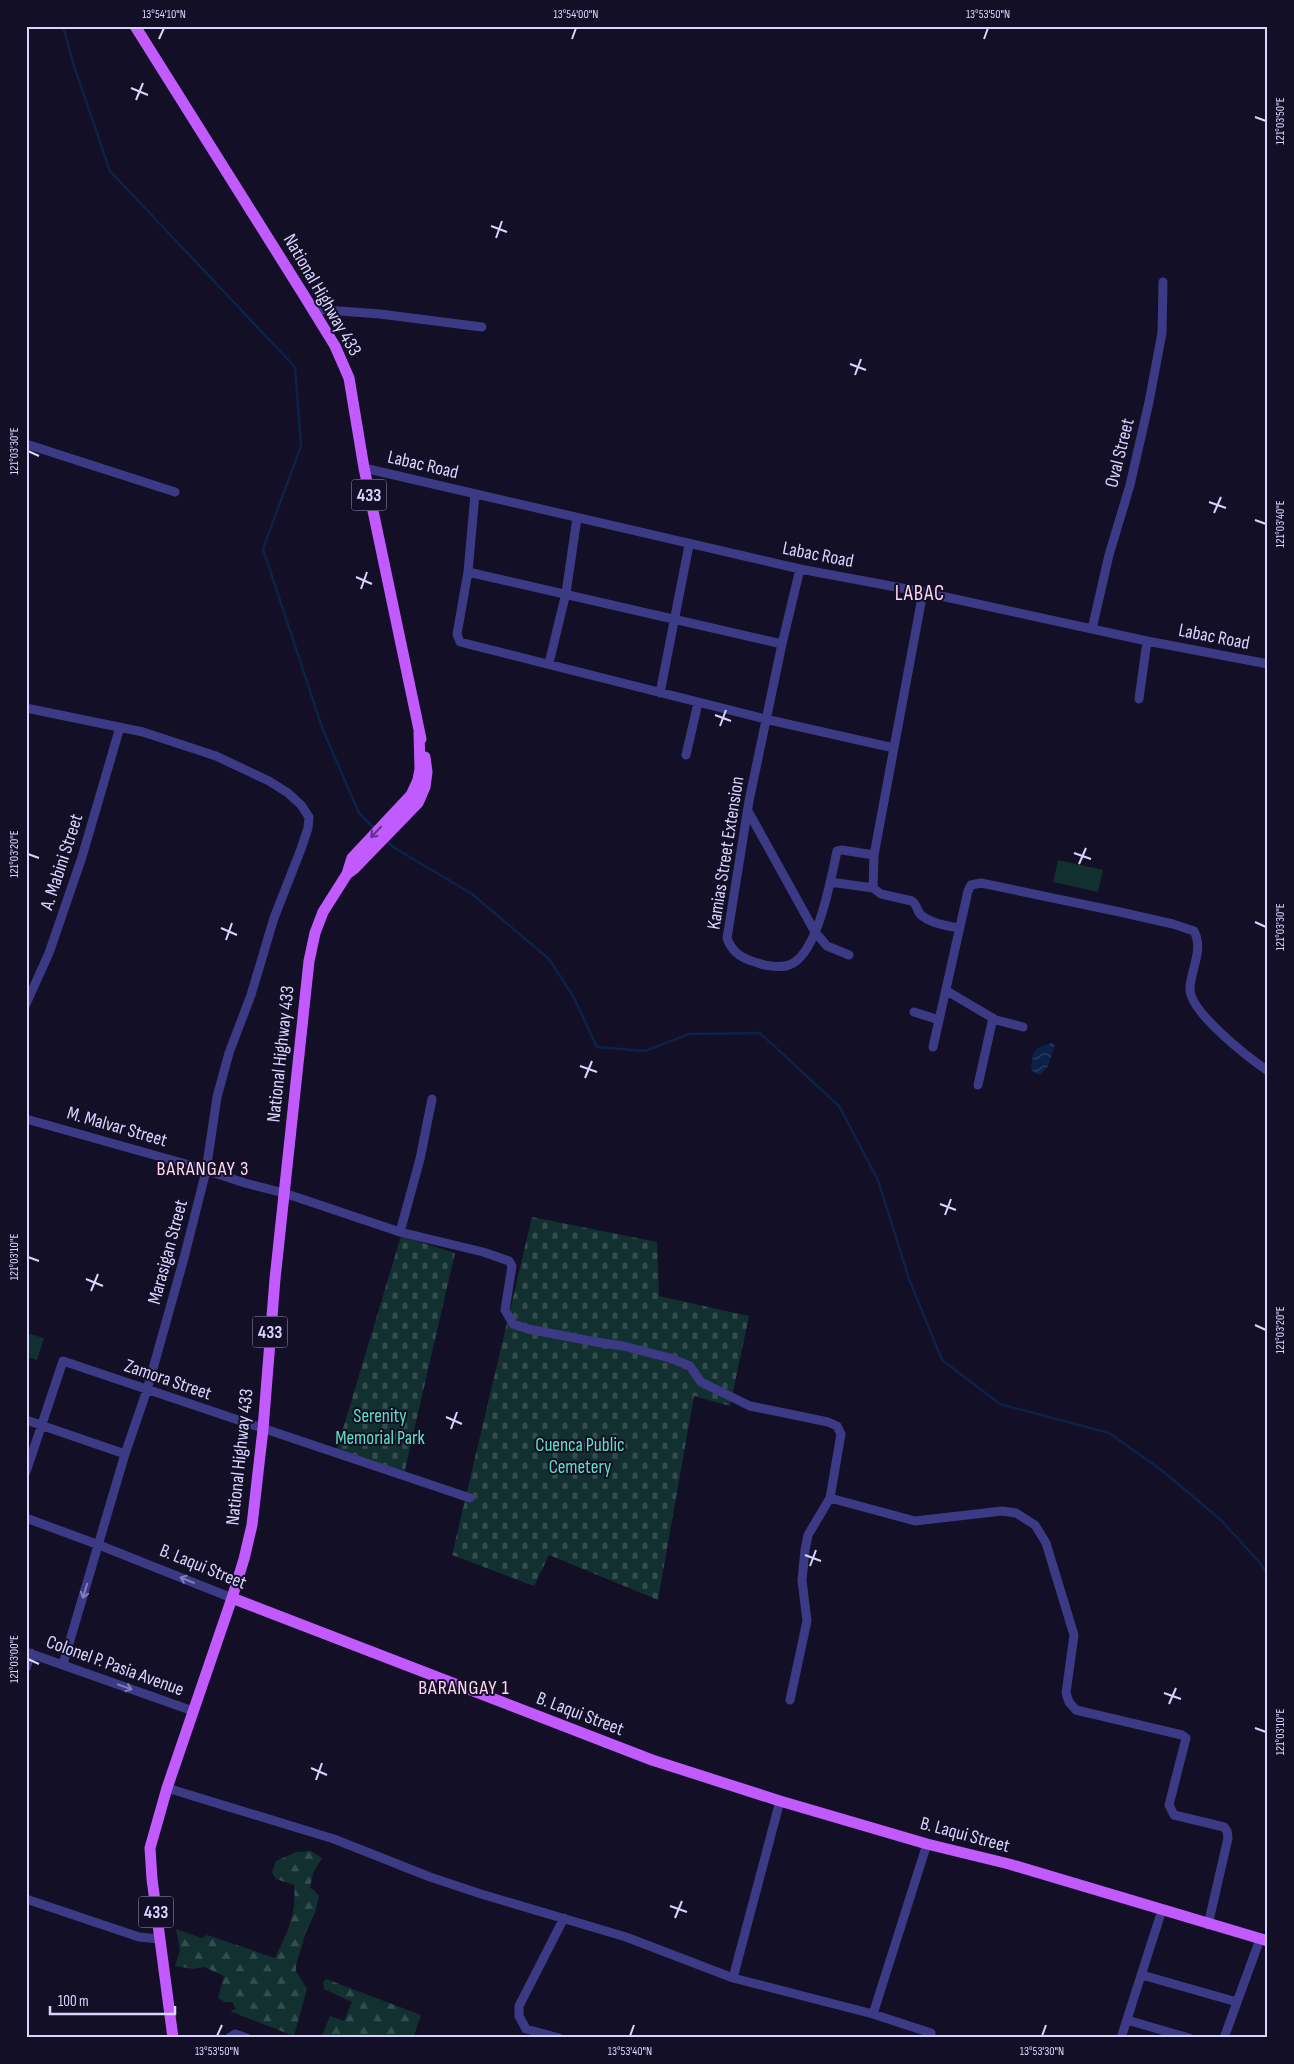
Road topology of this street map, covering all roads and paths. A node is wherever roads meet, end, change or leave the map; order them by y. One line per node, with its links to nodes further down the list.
1 (135, 26): 3 (main road, National Highway 433 / 433)
2 (1163, 282): 16 (street, Oval Street)
3 (313, 309): 4 (street); 6 (main road, National Highway 433 / 433)
4 (482, 327)
5 (26, 444): 7 (street)
6 (364, 468): 8 (street, Labac Road); 48 (main road, National Highway 433 / 433)
7 (175, 492)
8 (475, 494): 9 (street, Labac Road); 12 (street)
9 (577, 518): 10 (street, Labac Road); 14 (street)
10 (689, 545): 11 (street, Labac Road); 15 (street)
11 (800, 569): 13 (street, Labac Road); 18 (street, Kamias Street Extension)
12 (468, 572): 14 (street); 19 (street)
13 (924, 592): 16 (street, Labac Road); 27 (street)
14 (566, 593): 15 (street); 19 (street)
15 (676, 618): 18 (street); 21 (street)
16 (1092, 629): 17 (street, Labac Road)
17 (1147, 641): 20 (street, Labac Road); 22 (street)
18 (782, 644): 25 (street, Kamias Street Extension)
19 (550, 663): 21 (street)
20 (1268, 664)
21 (660, 693): 23 (street)
22 (1139, 699)
23 (698, 703): 25 (street); 28 (street)
24 (26, 708): 26 (street)
25 (765, 719): 27 (street); 29 (street, Kamias Street Extension)
26 (120, 727): 37 (street, A. Mabini Street); 47 (street, Marasigan Street)
27 (894, 748): 30 (street)
28 (686, 755)
29 (748, 811): 34 (street); 34 (street, Kamias Street Extension)
30 (874, 855): 31 (street, Kamias Street Extension); 32 (street)
31 (830, 882): 32 (street); 34 (street, Kamias Street Extension)
32 (873, 888): 33 (street)
33 (959, 928): 36 (street); 43 (street)
34 (815, 932): 35 (street)
35 (849, 955)
36 (946, 990): 39 (street); 40 (street)
37 (26, 1004)
38 (914, 1012): 40 (street)
39 (993, 1018): 41 (street); 44 (street)
40 (939, 1020): 42 (street)
41 (1023, 1028)
42 (933, 1047)
43 (1268, 1071)
44 (978, 1085)
45 (432, 1099): 49 (street)
46 (26, 1119): 47 (street, M. Malvar Street)
47 (206, 1170): 48 (street, M. Malvar Street); 50 (street, Marasigan Street)
48 (284, 1193): 49 (street, M. Malvar Street); 53 (main road, National Highway 433 / 433)
49 (400, 1232): 57 (street, M. Malvar Street)
50 (148, 1390): 52 (street, Zamora Street); 53 (street, Zamora Street); 54 (street, Marasigan Street)
51 (26, 1420): 52 (street)
52 (41, 1425): 54 (street); 55 (street)
53 (263, 1429): 56 (street, Zamora Street); 60 (main road, National Highway 433 / 433)
54 (125, 1454): 59 (street, Marasigan Street)
55 (26, 1472)
56 (470, 1498)
57 (830, 1498): 64 (street); 72 (street)
58 (26, 1518): 59 (street, B. Laqui Street)
59 (99, 1545): 60 (street, B. Laqui Street, one-way to 59); 62 (street, Marasigan Street, one-way to 62)
60 (232, 1598): 65 (main road, National Highway 433 / 433); 67 (main road, B. Laqui Street)
61 (29, 1653): 62 (street, Colonel P. Pasia Avenue); 63 (street)
62 (63, 1664): 65 (street, Colonel P. Pasia Avenue, one-way to 65)
63 (26, 1668)
64 (790, 1700)
65 (192, 1710): 66 (main road, National Highway 433 / 433)
66 (167, 1788): 71 (street); 73 (main road, National Highway 433 / 433)
67 (780, 1801): 68 (main road, B. Laqui Street); 76 (street)
68 (927, 1844): 70 (main road, B. Laqui Street); 78 (street)
69 (26, 1899): 73 (street)
70 (1162, 1910): 72 (main road, B. Laqui Street); 75 (street)
71 (564, 1918): 76 (street); 83 (street)
72 (1208, 1925): 74 (main road, B. Laqui Street)
73 (160, 1940): 80 (main road, National Highway 433 / 433)
74 (1264, 1940): 77 (street)
75 (1142, 1975): 77 (street); 79 (street)
76 (733, 1978): 78 (street)
77 (1237, 2002): 87 (street)
78 (872, 2014): 84 (street)
79 (1127, 2020): 85 (street); 86 (street)
80 (173, 2038)
81 (229, 2038): 82 (street)
82 (247, 2038)
83 (559, 2038)
84 (929, 2038)
85 (1121, 2038)
86 (1189, 2038)
87 (1224, 2038)

